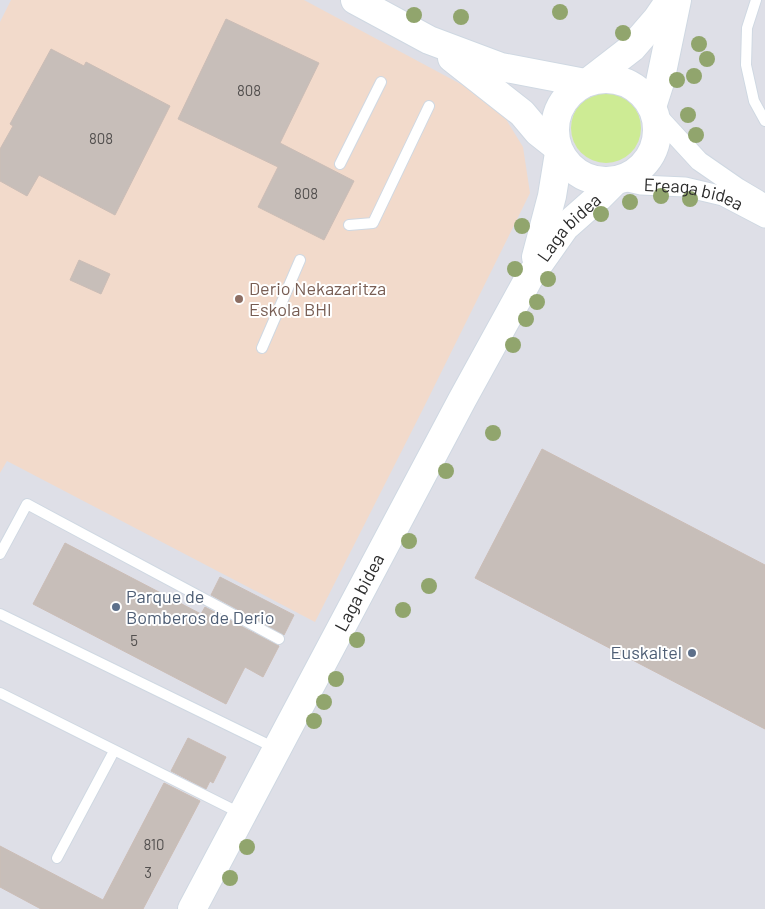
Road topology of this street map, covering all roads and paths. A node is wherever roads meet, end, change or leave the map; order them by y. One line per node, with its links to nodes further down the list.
1 (355, 0): 5 (street)
2 (670, 0): 7 (street)
3 (677, 0): 9 (street)
4 (756, 0): 10 (lane)
5 (429, 40): 7 (street); 11 (street)
6 (381, 82): 12 (lane)
7 (587, 82): 9 (street); 11 (street)
8 (429, 106): 16 (lane)
9 (653, 109): 13 (street); 14 (street, Ereaga bidea)
10 (765, 121)
11 (558, 150): 13 (street); 18 (street, Laga bidea)
12 (340, 164)
13 (617, 180): 15 (street, Ereaga bidea); 18 (street, Laga bidea)
14 (765, 204)
15 (765, 218)
16 (349, 224)
17 (300, 260): 19 (lane)
18 (529, 278): 25 (street, Laga bidea)
19 (262, 348)
20 (0, 554): 22 (lane)
21 (0, 614): 25 (lane)
22 (279, 639)
23 (0, 693): 24 (lane)
24 (114, 750): 26 (lane); 27 (lane)
25 (278, 750): 26 (street, Laga bidea)
26 (243, 815): 28 (street, Laga bidea)
27 (57, 858)
28 (192, 909)

